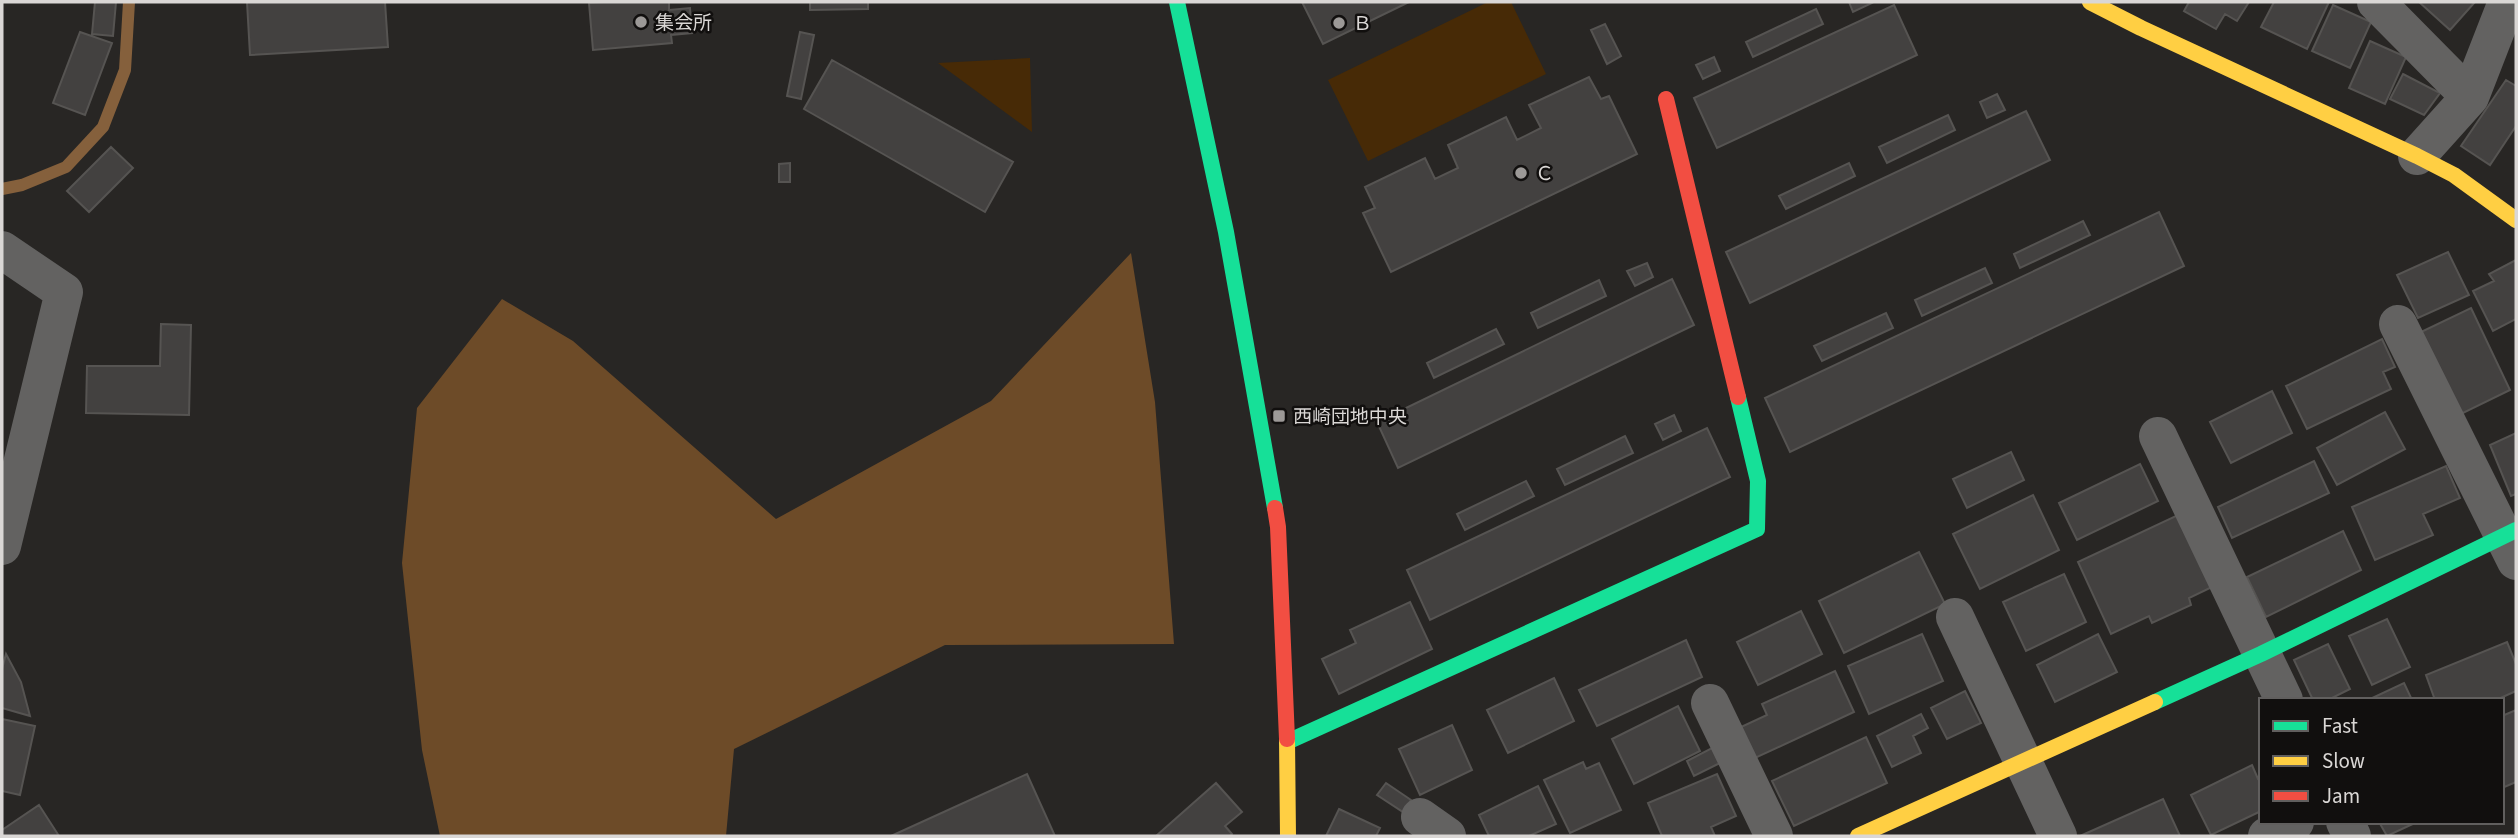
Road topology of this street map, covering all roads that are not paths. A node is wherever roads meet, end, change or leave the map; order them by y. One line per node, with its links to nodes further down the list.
1 (1177, 2): 18 (street)
2 (2090, 2): 7 (street)
3 (2376, 2): 5 (street)
4 (2507, 2): 5 (street)
5 (2470, 97): 7 (street)
6 (1667, 99): 18 (street)
7 (2417, 156): 8 (street)
8 (2516, 220)
9 (2, 250): 13 (street)
10 (2398, 324): 12 (street)
11 (2158, 436): 15 (street)
12 (2512, 542): 15 (street)
13 (2, 546)
14 (1955, 617): 19 (street)
15 (2262, 654): 16 (street); 19 (street)
16 (2283, 698)
17 (1710, 703): 22 (street)
18 (1287, 742): 21 (street)
19 (2023, 761): 23 (street); 24 (street)
20 (2291, 824): 25 (street)
21 (1288, 836)
22 (1774, 836)
23 (1858, 836)
24 (2058, 836)
25 (2267, 836)

